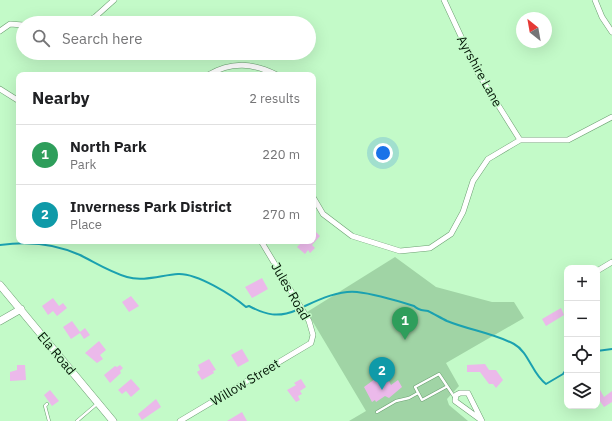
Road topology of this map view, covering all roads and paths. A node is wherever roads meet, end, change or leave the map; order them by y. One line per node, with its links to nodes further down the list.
1 (114, 0): 4 (street)
2 (444, 0): 13 (street, Ayrshire Lane)
3 (595, 0): 7 (street)
4 (97, 16)
5 (16, 24): 6 (street)
6 (0, 31)
7 (612, 32)
8 (214, 72): 9 (street)
9 (271, 72)
10 (0, 89): 11 (street)
11 (16, 99)
12 (612, 117): 13 (street)
13 (520, 140): 14 (street)
14 (316, 202)
15 (263, 244): 21 (street, Jules Road)
16 (612, 262): 17 (street)
17 (600, 269)
18 (0, 285): 19 (main road, Ela Road)
19 (20, 309): 20 (main road); 25 (main road, Ela Road)
20 (0, 321)
21 (311, 343): 32 (street, Willow Street)
22 (446, 387): 23 (lane); 23 (lane); 24 (lane)
23 (418, 393): 27 (lane)
24 (455, 398): 28 (street); 28 (street)
25 (98, 403): 30 (lane); 31 (main road, Ela Road)
26 (47, 404): 29 (lane)
27 (377, 412)
28 (482, 420)
29 (49, 421)
30 (77, 421)
31 (113, 421)
32 (180, 421)

